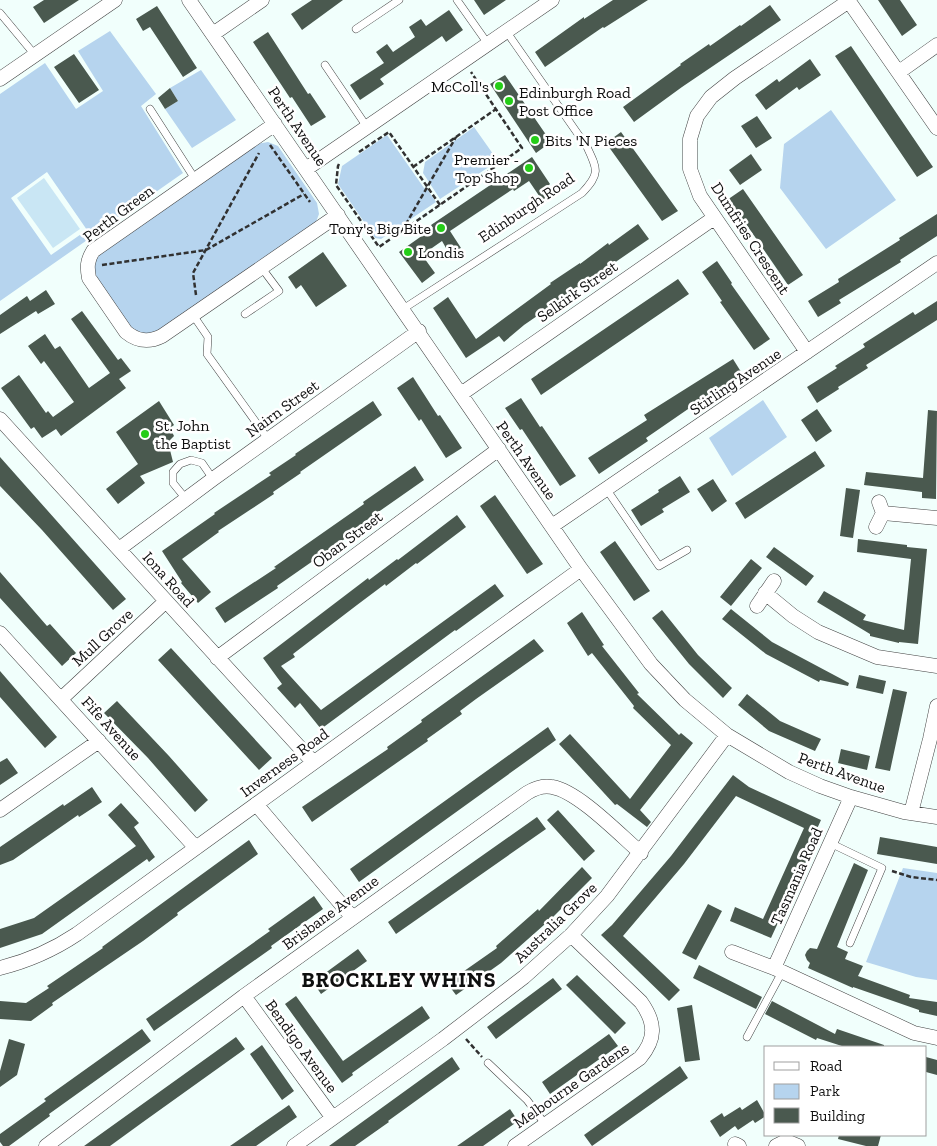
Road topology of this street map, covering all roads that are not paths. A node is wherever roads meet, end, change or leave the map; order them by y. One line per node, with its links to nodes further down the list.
1 (114, 0): 14 (street)
2 (189, 0): 11 (street, Perth Avenue)
3 (262, 0): 11 (street)
4 (399, 0): 9 (lane)
5 (457, 0): 12 (lane)
6 (552, 0): 10 (street)
7 (848, 1): 16 (street); 25 (street, Dumfries Crescent)
8 (0, 13): 14 (lane)
9 (356, 30)
10 (506, 31): 12 (street); 28 (lane, Edinburgh Road)
11 (213, 34): 19 (street, Perth Avenue)
12 (488, 44): 20 (street)
13 (937, 45): 16 (street)
14 (35, 55): 17 (street)
15 (325, 65): 20 (lane)
16 (899, 72): 21 (street)
17 (0, 79)
18 (150, 109): 23 (lane)
19 (275, 124): 22 (street, Perth Avenue); 23 (street, Perth Green)
20 (367, 127): 22 (street)
21 (937, 128)
22 (306, 169): 24 (street, Perth Avenue)
23 (195, 179): 29 (street, Perth Green)
24 (338, 215): 27 (street, Perth Green); 28 (street, Perth Avenue)
25 (714, 218): 32 (street, Dumfries Crescent); 33 (street, Selkirk Street)
26 (937, 263): 32 (street, Stirling Avenue)
27 (261, 267): 29 (street, Perth Green); 30 (lane)
28 (403, 310): 31 (street, Perth Avenue)
29 (195, 313): 35 (lane)
30 (245, 314)
31 (418, 331): 33 (street, Perth Avenue); 35 (street, Nairn Street)
32 (807, 352): 38 (street, Stirling Avenue)
33 (461, 394): 36 (street, Perth Avenue)
34 (0, 419): 43 (street, Iona Road)
35 (268, 439): 37 (street, Nairn Street)
36 (499, 449): 41 (street, Perth Avenue); 51 (street, Oban Street)
37 (213, 479): 39 (street, Nairn Street); 39 (lane)
38 (607, 490): 41 (street, Stirling Avenue); 44 (lane)
39 (186, 500): 43 (street, Nairn Street)
40 (937, 518): 42 (street)
41 (552, 526): 45 (street, Perth Avenue)
42 (876, 528)
43 (119, 550): 48 (street, Iona Road)
44 (687, 550)
45 (581, 569): 55 (street, Perth Avenue); 57 (street, Inverness Road)
46 (774, 581): 47 (street)
47 (766, 593): 49 (street); 52 (street)
48 (166, 601): 51 (street, Iona Road); 53 (street, Mull Grove)
49 (757, 606)
50 (0, 633): 53 (street, Fife Avenue)
51 (217, 658): 57 (street, Iona Road)
52 (937, 666)
53 (61, 699): 56 (street, Fife Avenue)
54 (937, 706): 61 (street)
55 (727, 735): 58 (street, Perth Avenue); 65 (street, Australia Grove)
56 (99, 741): 60 (street); 64 (street, Fife Avenue)
57 (313, 762): 59 (street, Inverness Road)
58 (851, 798): 61 (street, Perth Avenue); 63 (street, Tasmania Road)
59 (256, 804): 64 (street, Inverness Road); 66 (street)
60 (0, 810)
61 (911, 813): 62 (street, Perth Avenue)
62 (937, 817)
63 (830, 843): 68 (lane); 71 (street, Tasmania Road)
64 (196, 848): 70 (street, Inverness Road)
65 (641, 854): 66 (street, Brisbane Avenue); 67 (street, Australia Grove)
66 (352, 917): 72 (street, Brisbane Avenue)
67 (571, 935): 76 (street, Australia Grove); 77 (street, Melbourne Gardens)
68 (850, 943)
69 (732, 952): 71 (street)
70 (0, 968)
71 (778, 970): 73 (lane); 74 (street)
72 (244, 996): 76 (street, Bendigo Avenue); 78 (street, Brisbane Avenue)
73 (747, 1037)
74 (937, 1038)
75 (488, 1064): 77 (lane)
76 (332, 1117): 79 (street, Australia Grove)
77 (545, 1124): 80 (street, Melbourne Gardens)
78 (46, 1146)
79 (294, 1146)
80 (514, 1146)
81 (776, 1146): 82 (street)
82 (798, 1146)

